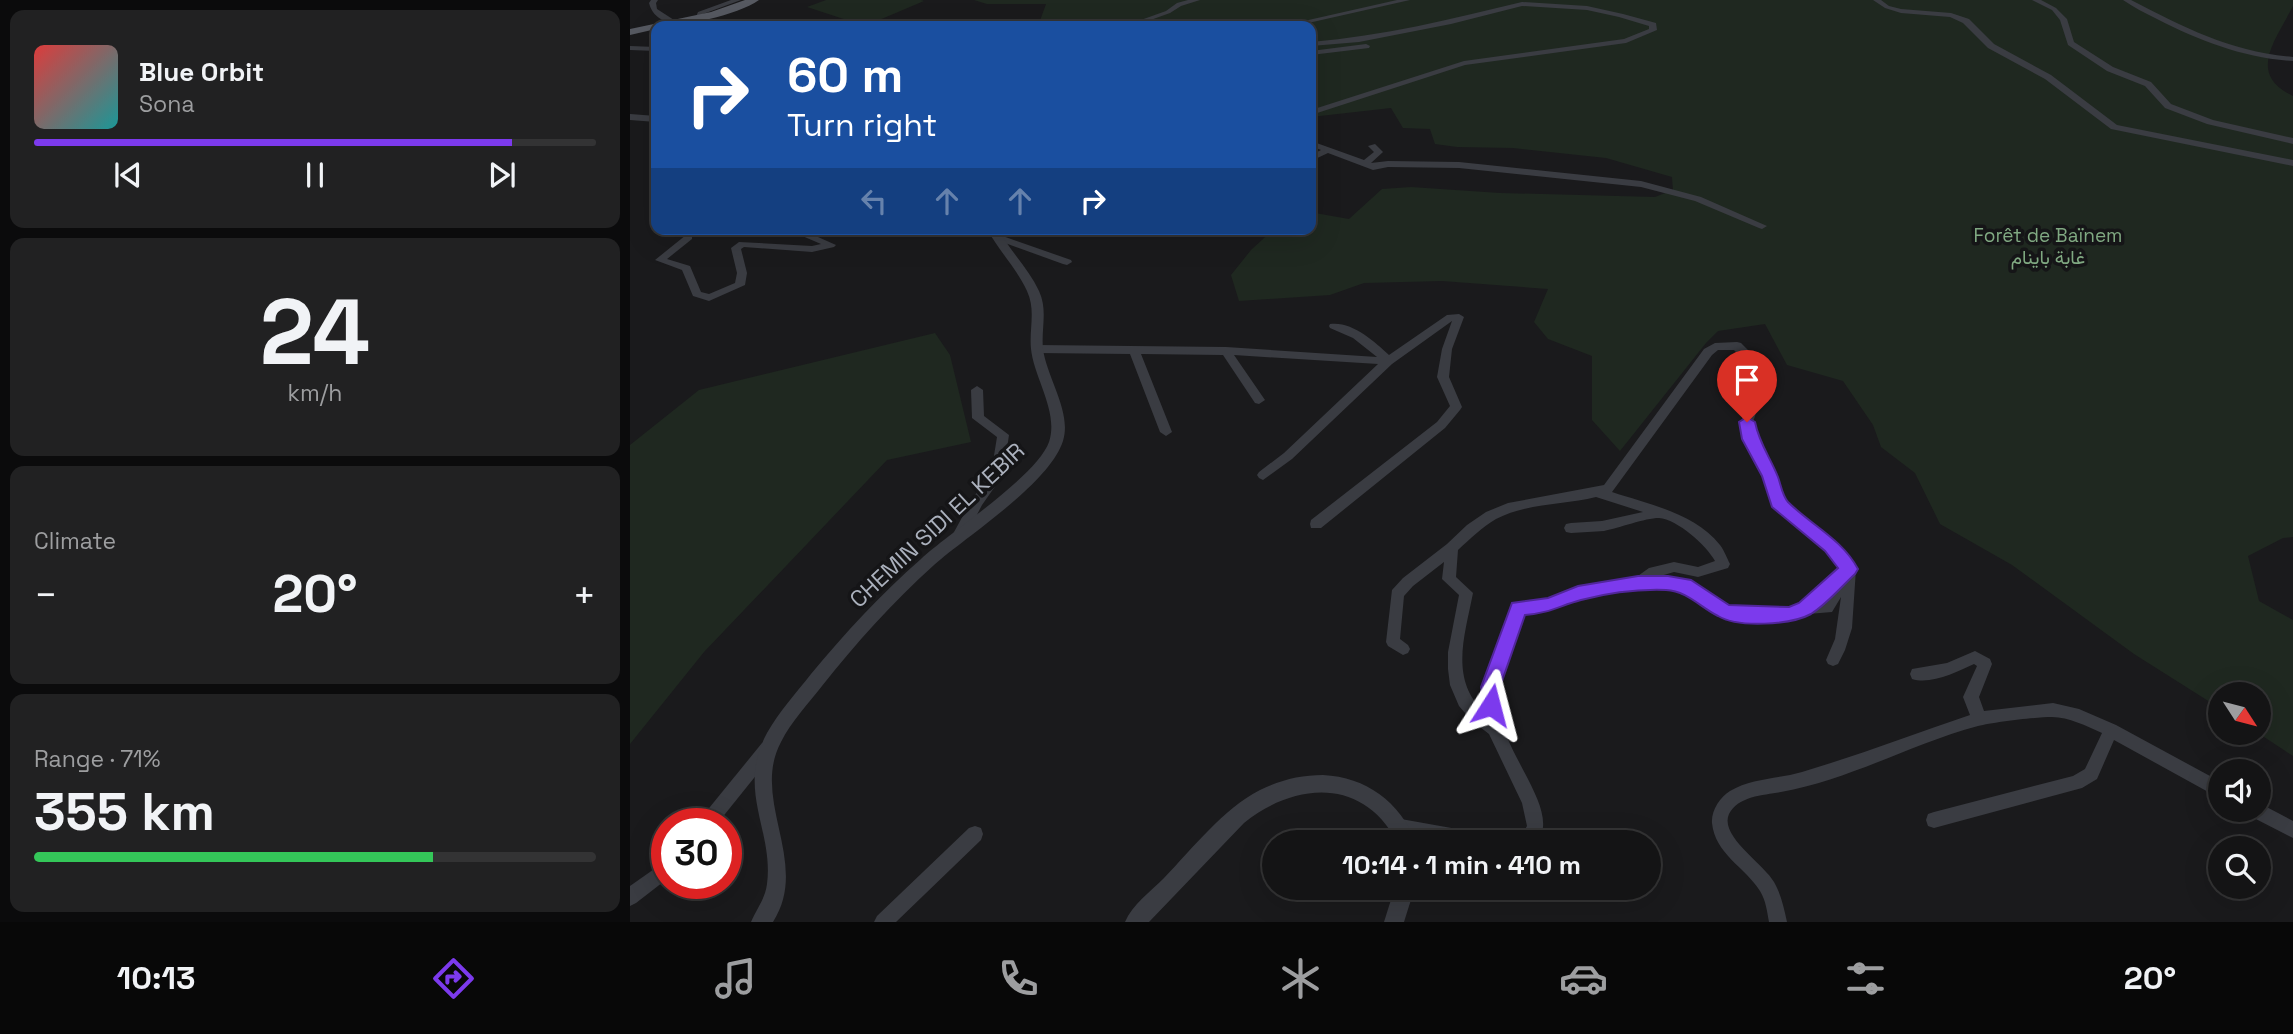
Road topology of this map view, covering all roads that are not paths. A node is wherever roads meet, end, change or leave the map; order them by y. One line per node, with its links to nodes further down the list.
1 (655, 0): 10 (street)
2 (738, 0): 9 (street)
3 (754, 0): 9 (main road)
4 (1197, 0): 12 (street)
5 (1407, 0): 13 (street)
6 (1876, 0): 30 (street)
7 (2035, 0): 25 (street)
8 (2126, 0): 21 (street)
9 (698, 18): 11 (main road)
10 (670, 21)
11 (678, 21)
12 (1142, 21)
13 (1309, 21)
14 (651, 27): 16 (main road)
15 (1409, 30): 17 (street); 20 (street); 22 (street)
16 (630, 32)
17 (1316, 44)
18 (630, 48): 19 (street)
19 (651, 49)
20 (1316, 52)
21 (2293, 59)
22 (1316, 111)
23 (630, 117): 24 (street)
24 (651, 119)
25 (2293, 141)
26 (1316, 145): 28 (street)
27 (1372, 146): 31 (street)
28 (1327, 150): 29 (street); 31 (street)
29 (1316, 156)
30 (2293, 163)
31 (1365, 164): 32 (street)
32 (1762, 226)
33 (806, 235): 36 (street)
34 (996, 235): 39 (street, CHEMIN SIDI EL KEBIR)
35 (1000, 235): 37 (street)
36 (689, 237)
37 (1067, 262)
38 (1334, 326): 42 (street)
39 (1037, 349): 40 (street); 51 (street, CHEMIN SIDI EL KEBIR)
40 (1134, 351): 41 (street); 45 (street)
41 (1226, 351): 42 (street); 44 (street)
42 (1388, 361): 46 (street); 49 (street)
43 (977, 390): 51 (street)
44 (1259, 400)
45 (1166, 432)
46 (1263, 475)
47 (1597, 492): 48 (street); 52 (street); 53 (street)
48 (1662, 512): 50 (street); 54 (street)
49 (1316, 524)
50 (1572, 528)
51 (960, 534): 61 (street, CHEMIN SIDI EL KEBIR)
52 (1452, 548): 55 (street); 59 (street)
53 (1849, 569): 54 (street); 56 (street)
54 (1638, 583): 59 (street)
55 (1404, 649)
56 (1833, 660)
57 (1917, 674): 58 (street)
58 (1979, 719): 60 (street); 77 (street)
59 (1495, 729): 67 (street)
60 (2111, 730): 62 (street); 65 (street)
61 (771, 744): 63 (street); 73 (street, CHEMIN SIDI EL KEBIR)
62 (2208, 784)
63 (720, 808)
64 (2271, 818): 68 (street)
65 (1934, 820)
66 (1400, 830): 75 (street)
67 (1534, 830)
68 (2293, 830)
69 (975, 834): 74 (street)
70 (651, 881): 71 (street)
71 (630, 897)
72 (1401, 900): 76 (street)
73 (761, 922)
74 (883, 922)
75 (1135, 922)
76 (1394, 922)
77 (1778, 922)

